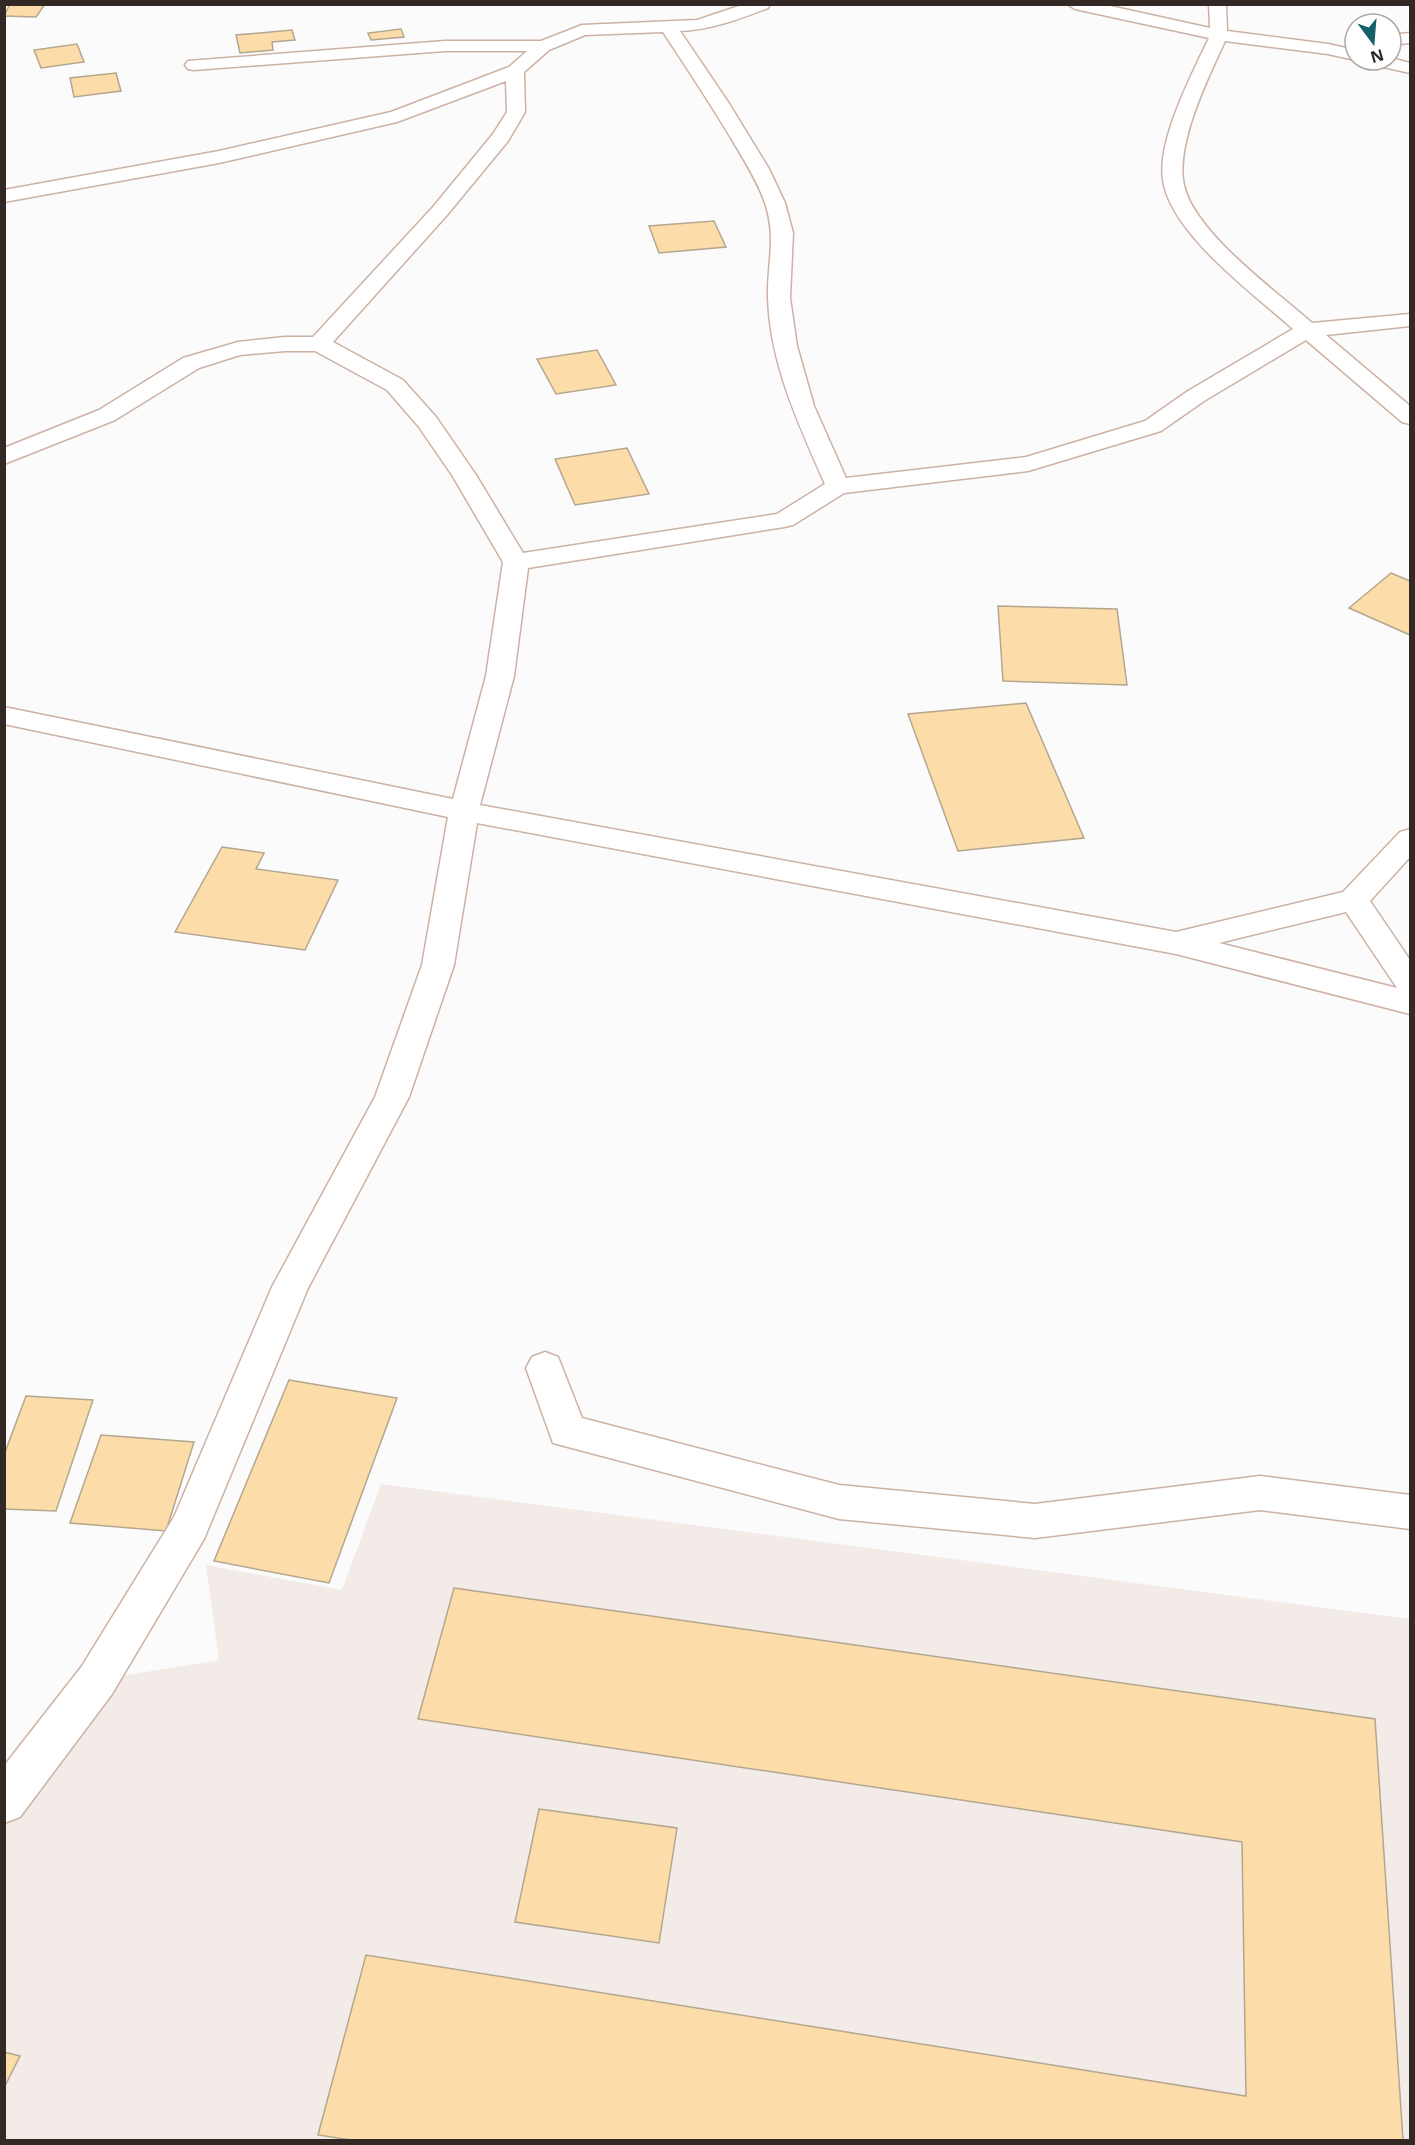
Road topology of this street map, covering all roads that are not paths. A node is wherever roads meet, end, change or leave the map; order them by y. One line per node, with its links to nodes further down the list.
1 (762, 4): 6 (street)
2 (1075, 4): 7 (street)
3 (1217, 4): 7 (street)
4 (633, 7): 5 (street)
5 (635, 26): 6 (street); 8 (street)
6 (669, 28): 20 (street)
7 (1219, 35): 10 (street); 16 (street)
8 (543, 46): 12 (street); 13 (street)
9 (1343, 47): 10 (street)
10 (1328, 49): 11 (street)
11 (1343, 52)
12 (194, 65)
13 (514, 71): 14 (street); 17 (street)
14 (4, 196)
15 (1410, 320): 16 (street)
16 (1307, 330): 18 (street); 20 (street)
17 (318, 344): 19 (street); 21 (street)
18 (1410, 417)
19 (4, 457)
20 (838, 486): 21 (street)
21 (516, 562): 23 (street)
22 (6, 720): 23 (street)
23 (464, 811): 26 (street); 31 (street)
24 (1410, 838): 25 (street)
25 (1353, 900): 26 (street); 27 (street)
26 (1176, 943): 28 (street)
27 (1410, 983)
28 (1410, 1003)
29 (545, 1368): 30 (street)
30 (1410, 1512)
31 (4, 1802)

